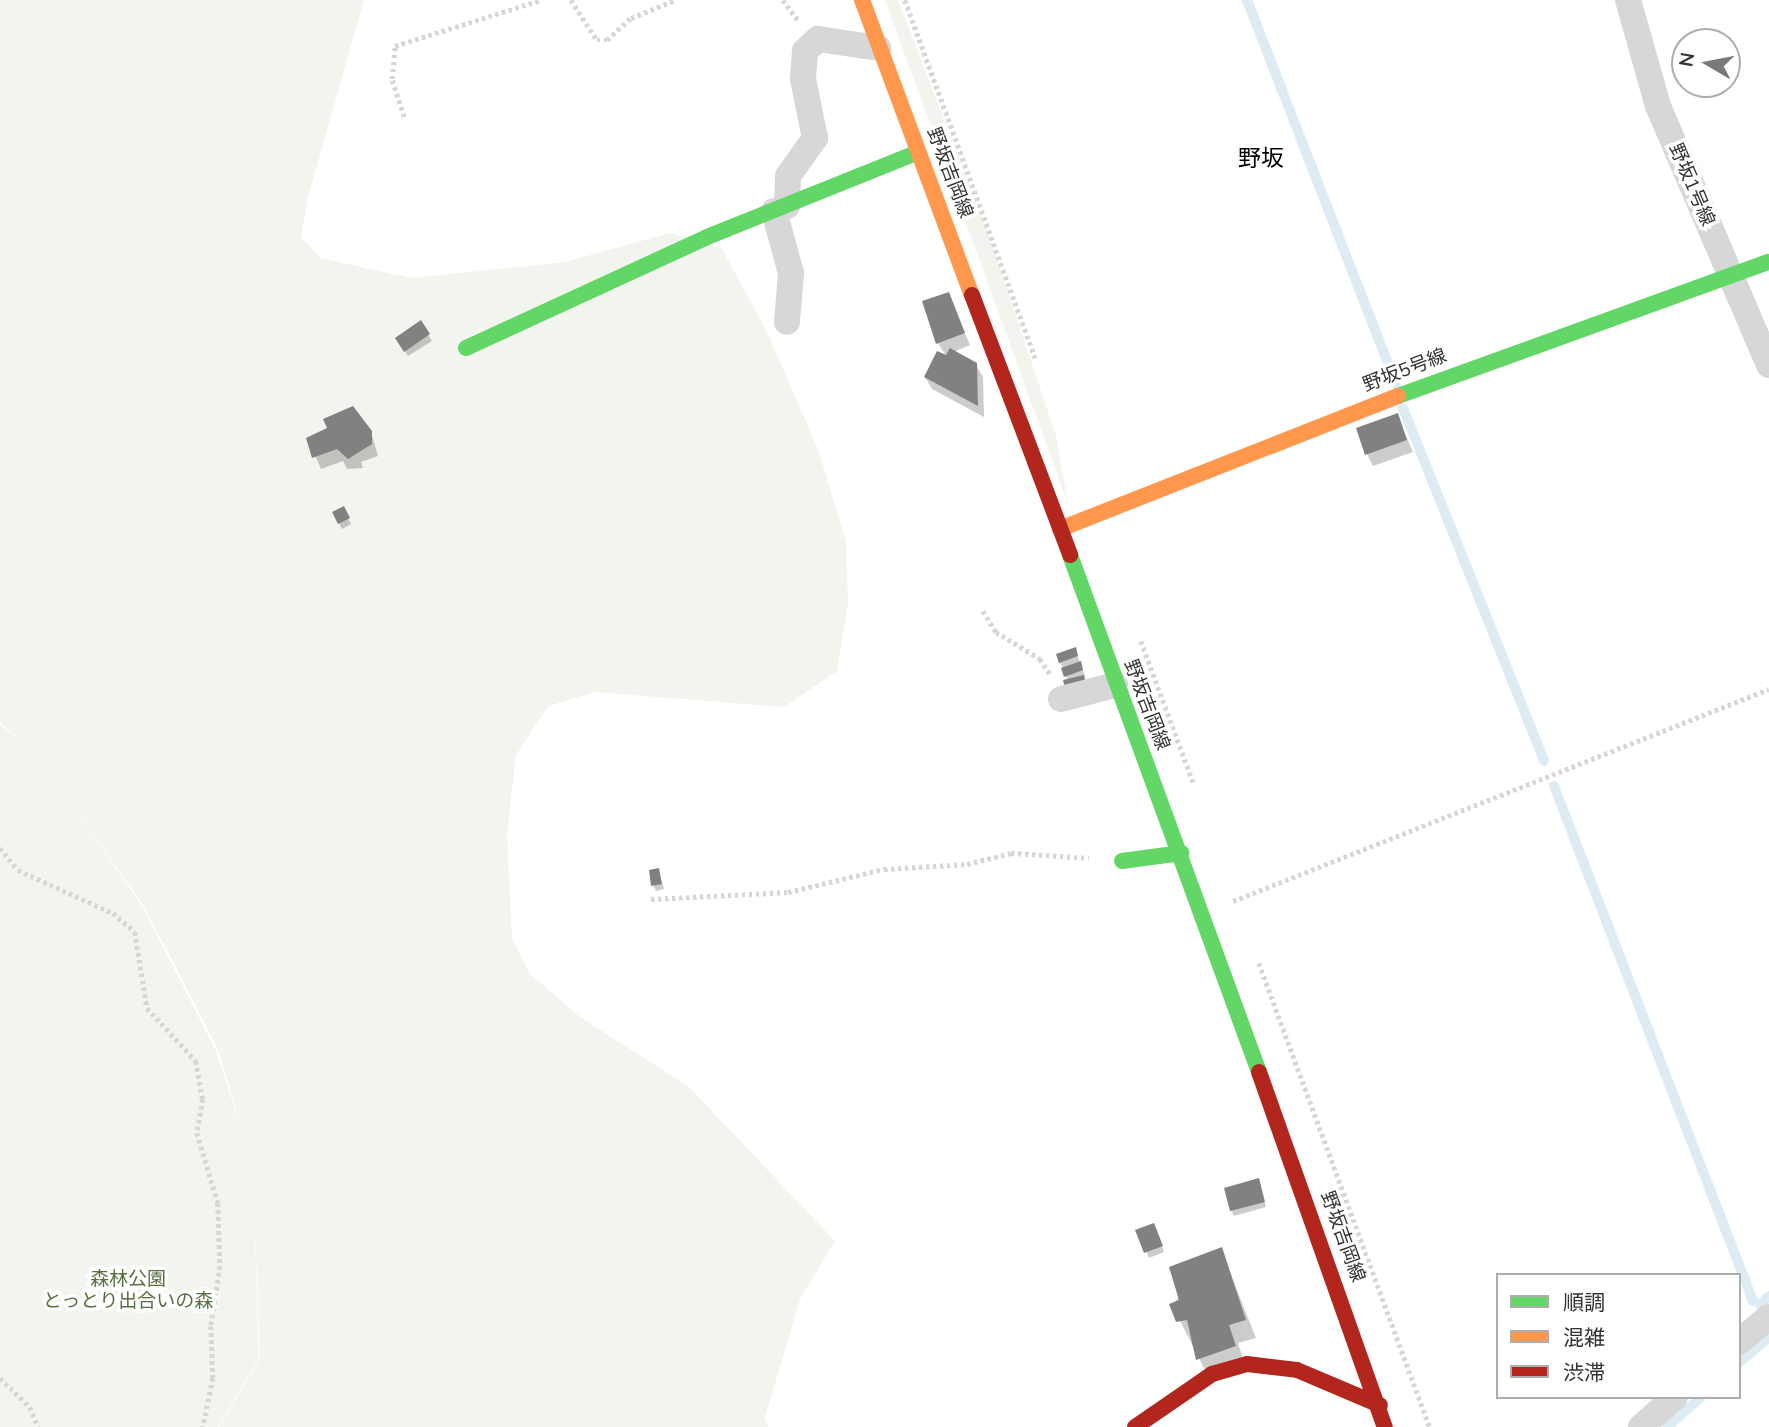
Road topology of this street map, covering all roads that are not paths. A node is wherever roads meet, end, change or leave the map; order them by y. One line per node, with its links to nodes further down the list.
1 (862, 0): 3 (street, 野坂吉岡線)
2 (1628, 0): 7 (street, 野坂1号線)
3 (878, 48): 4 (street, 野坂吉岡線); 5 (street)
4 (918, 152): 5 (street); 11 (street, 野坂吉岡線)
5 (780, 208): 8 (street); 9 (street)
6 (1769, 262): 7 (street, 野坂5号線)
7 (1730, 275): 10 (street, 野坂1号線); 11 (street, 野坂5号線)
8 (787, 323)
9 (466, 348)
10 (1769, 365)
11 (1060, 529): 12 (street, 野坂吉岡線)
12 (1115, 685): 13 (street); 14 (street, 野坂吉岡線)
13 (1061, 699)
14 (1181, 853): 15 (street); 19 (street, 野坂吉岡線)
15 (1122, 860)
16 (1769, 1317): 17 (street)
17 (1741, 1340)
18 (1673, 1399): 22 (street)
19 (1380, 1405): 20 (street); 21 (street, 野坂吉岡線)
20 (1135, 1427)
21 (1385, 1427)
22 (1641, 1427)

